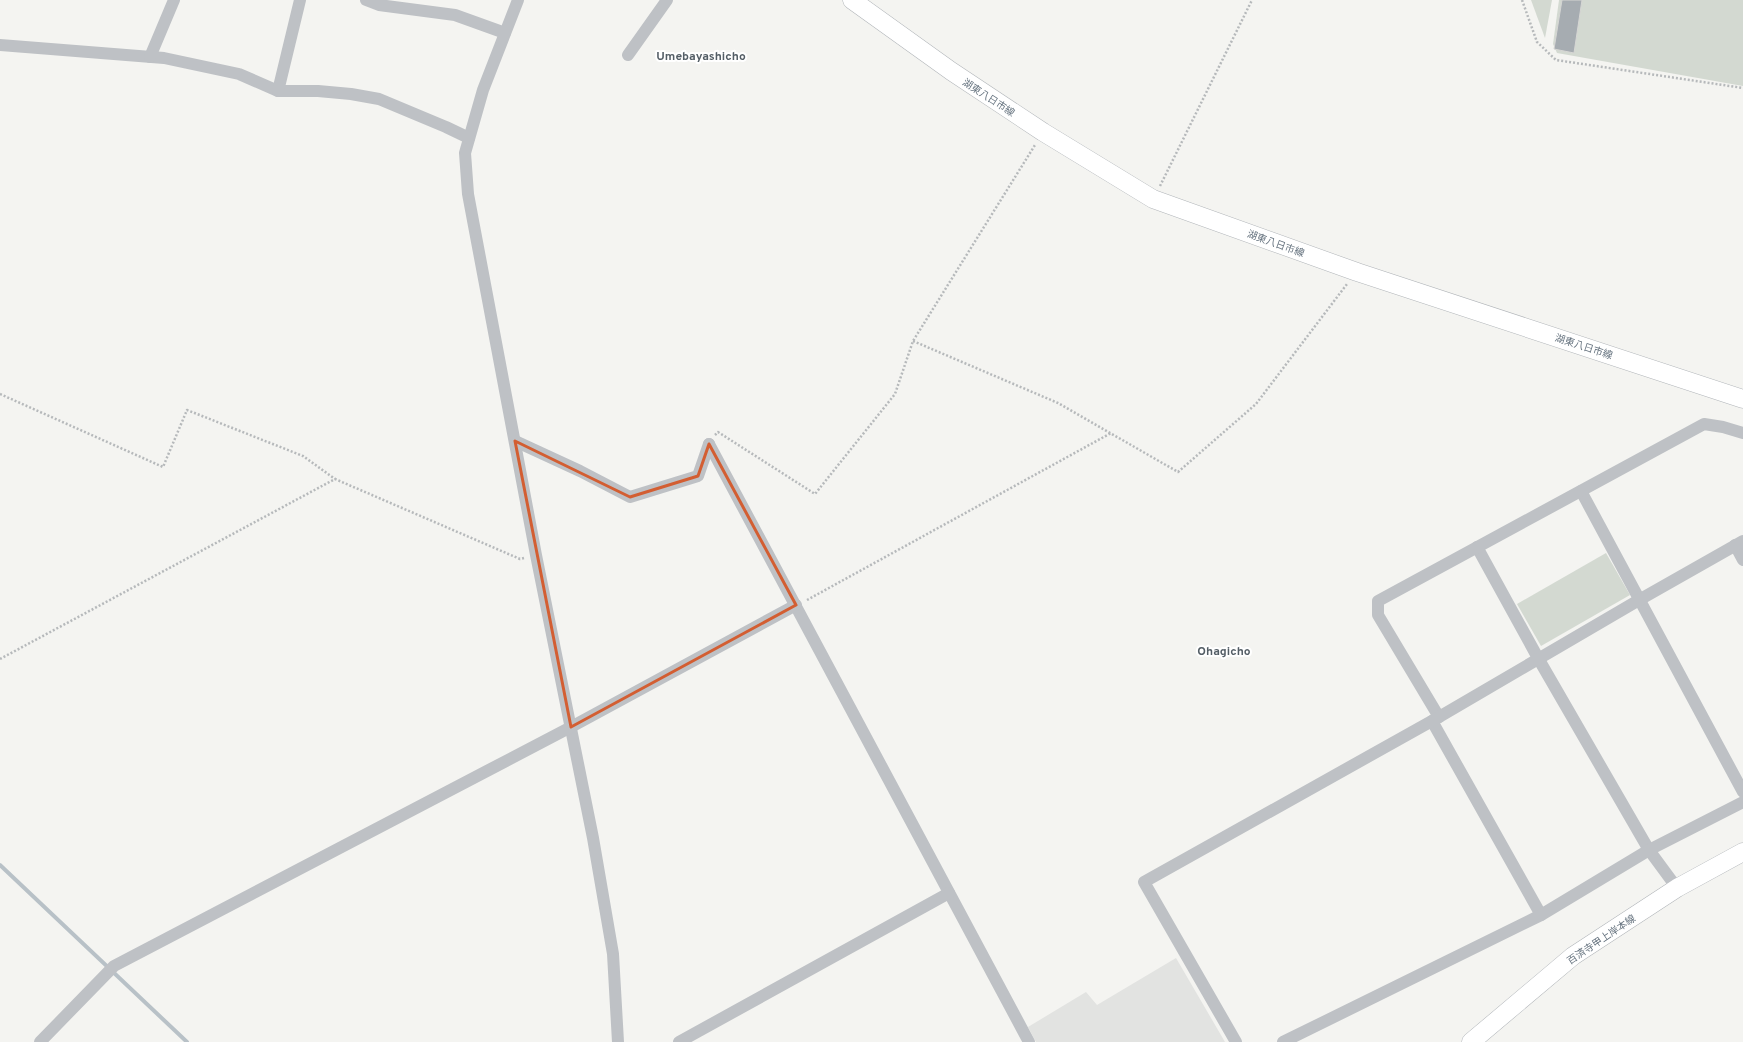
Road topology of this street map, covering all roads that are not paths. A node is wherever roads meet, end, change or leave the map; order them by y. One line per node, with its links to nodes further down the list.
1 (174, 0): 11 (street)
2 (300, 0): 12 (street)
3 (366, 0): 7 (street)
4 (518, 0): 8 (street)
5 (668, 0): 10 (street)
6 (852, 0): 14 (main road, 湖東八日市線)
7 (380, 2): 8 (street)
8 (505, 33): 13 (street)
9 (0, 45): 11 (street)
10 (628, 55)
11 (150, 57): 12 (street)
12 (278, 91): 13 (street)
13 (469, 138): 16 (street)
14 (1743, 399)
15 (1743, 433): 17 (street)
16 (515, 441): 22 (street); 25 (street)
17 (1581, 491): 19 (street); 21 (street)
18 (1739, 543): 20 (street); 21 (street)
19 (1477, 547): 23 (street); 24 (street)
20 (1743, 560)
21 (1639, 600): 23 (street); 26 (street)
22 (796, 605): 25 (street); 31 (street)
23 (1538, 658): 24 (street); 28 (street)
24 (1436, 719): 32 (street); 37 (street)
25 (571, 727): 33 (street); 34 (street)
26 (1743, 792)
27 (1743, 802): 28 (street)
28 (1649, 850): 30 (street); 32 (street)
29 (1743, 852): 30 (main road, 百済寺甲上岸本線)
30 (1676, 888): 39 (main road, 百済寺甲上岸本線)
31 (949, 893): 35 (street); 36 (street)
32 (1541, 915): 38 (street)
33 (40, 1042)
34 (618, 1042)
35 (679, 1042)
36 (1029, 1042)
37 (1236, 1042)
38 (1283, 1042)
39 (1471, 1042)

